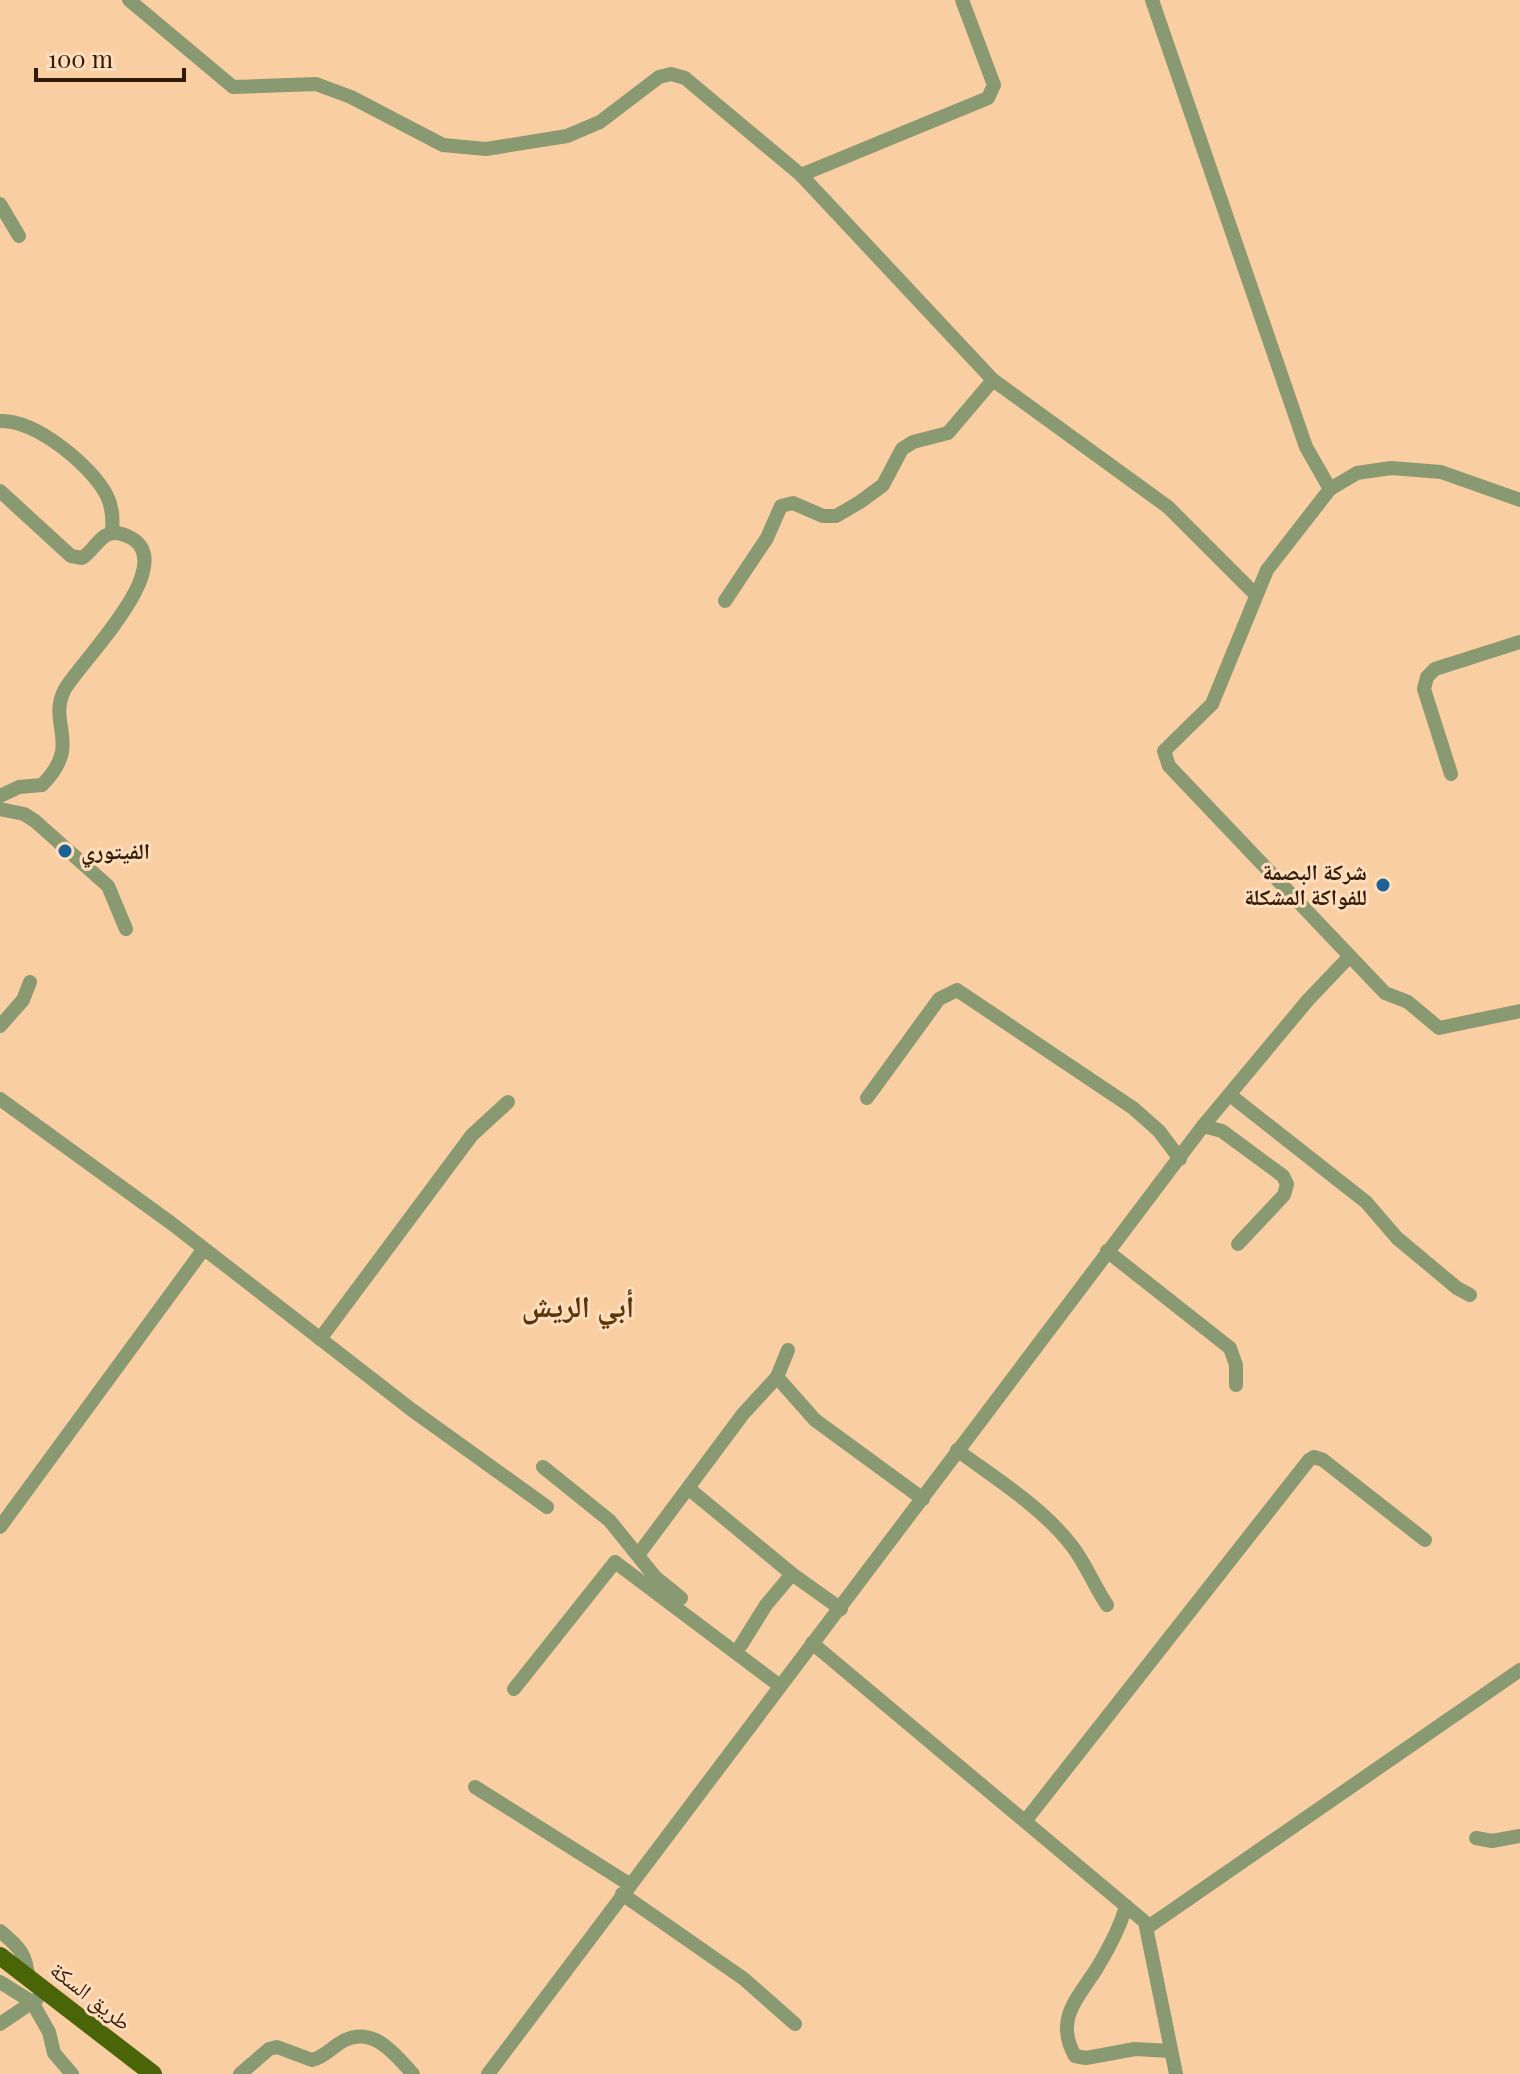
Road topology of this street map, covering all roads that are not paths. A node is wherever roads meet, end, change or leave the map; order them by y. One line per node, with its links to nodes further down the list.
1 (129, 0): 4 (street)
2 (962, 0): 4 (street)
3 (1152, 0): 9 (street)
4 (801, 175): 7 (street)
5 (0, 204): 6 (street)
6 (19, 236)
7 (993, 380): 13 (street); 14 (street)
8 (0, 421): 12 (street)
9 (1330, 489): 11 (street); 13 (street)
10 (0, 491): 12 (street)
11 (1520, 500)
12 (112, 533): 17 (street)
13 (1256, 595): 20 (street)
14 (725, 601)
15 (1520, 642): 16 (street)
16 (1451, 774)
17 (0, 796)
18 (0, 809): 19 (street)
19 (126, 929)
20 (1349, 957): 22 (street); 24 (street)
21 (30, 982): 23 (street)
22 (1520, 1011)
23 (0, 1026)
24 (1230, 1095): 28 (street); 33 (street)
25 (867, 1098): 29 (street)
26 (0, 1099): 31 (street)
27 (508, 1102): 34 (street)
28 (1203, 1126): 29 (street); 30 (street)
29 (1180, 1159): 32 (street)
30 (1238, 1244)
31 (203, 1250): 34 (street); 43 (street)
32 (1107, 1251): 37 (street); 38 (street)
33 (1470, 1295)
34 (320, 1339): 42 (street)
35 (788, 1350): 36 (street)
36 (777, 1377): 40 (street); 41 (street)
37 (1236, 1385)
38 (957, 1450): 41 (street); 47 (street)
39 (543, 1467): 45 (street)
40 (688, 1488): 45 (street); 46 (street)
41 (923, 1499): 48 (street)
42 (547, 1507)
43 (0, 1529)
44 (1425, 1540): 55 (street)
45 (638, 1555): 50 (street)
46 (792, 1574): 48 (street); 50 (street)
47 (1107, 1605)
48 (841, 1609): 49 (street)
49 (812, 1643): 52 (street); 55 (street)
50 (741, 1645): 52 (street)
51 (1520, 1670): 60 (street)
52 (783, 1681): 53 (street); 58 (street)
53 (514, 1689)
54 (475, 1787): 58 (street)
55 (1026, 1820): 59 (street)
56 (1520, 1836): 57 (street)
57 (1476, 1838)
58 (625, 1889): 67 (street); 73 (street)
59 (1126, 1906): 60 (street); 68 (street)
60 (1148, 1927): 68 (street)
61 (0, 1931): 63 (street)
62 (0, 1956): 63 (main road, طريق السكة)
63 (28, 1978): 65 (main road, طريق السكة)
64 (0, 1982): 65 (street)
65 (39, 1997): 66 (street); 69 (street); 70 (main road, طريق السكة)
66 (0, 2024)
67 (795, 2024)
68 (1171, 2051): 74 (street)
69 (72, 2074)
70 (153, 2074)
71 (240, 2074): 72 (street)
72 (413, 2074)
73 (488, 2074)
74 (1176, 2074)

